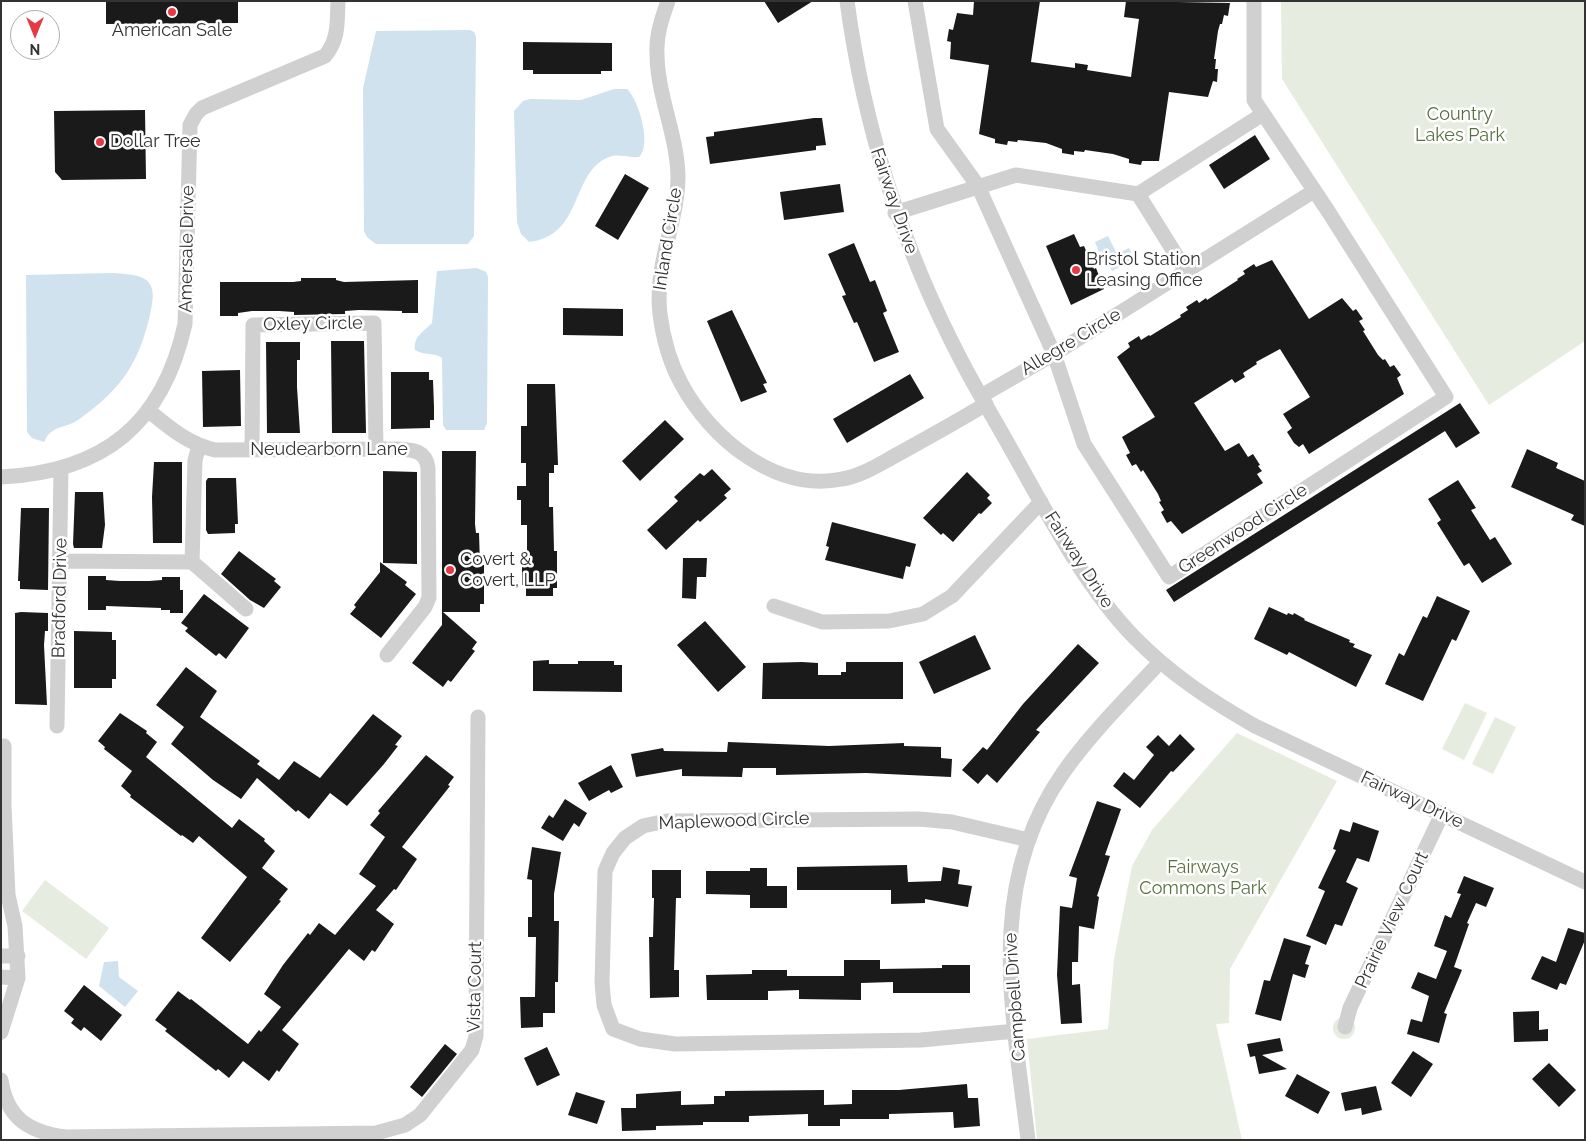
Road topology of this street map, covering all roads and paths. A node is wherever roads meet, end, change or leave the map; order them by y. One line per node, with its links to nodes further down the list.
1 (338, 1): 14 (street, Amersale Drive)
2 (668, 1): 13 (street, Inland Circle)
3 (847, 1): 10 (street, Fairway Drive)
4 (915, 1): 7 (street, Greenwood Circle)
5 (1254, 1): 6 (street, Greenwood Circle)
6 (1263, 114): 8 (street, Greenwood Circle); 9 (street)
7 (978, 186): 9 (street); 10 (street); 12 (street, Greenwood Circle)
8 (1314, 191): 11 (street, Allegre Circle); 12 (street, Greenwood Circle)
9 (1138, 194): 11 (street)
10 (895, 213): 13 (street, Fairway Drive)
11 (1186, 271): 12 (street, Allegre Circle)
12 (1054, 354): 13 (street, Allegre Circle)
13 (984, 400): 20 (street, Fairway Drive)
14 (149, 411): 15 (street, Neudearborn Lane); 18 (street, Amersale Drive)
15 (199, 446): 17 (street, Neudearborn Lane); 22 (street)
16 (376, 448): 17 (street, Neudearborn Lane); 17 (street, Oxley Circle); 25 (street, Neudearborn Lane)
17 (252, 450)
18 (61, 469): 19 (street, Amersale Drive); 21 (street, Bradford Drive)
19 (1, 477)
20 (1041, 502): 23 (street); 26 (street, Fairway Drive)
21 (61, 561): 22 (street); 28 (street, Bradford Drive)
22 (192, 562): 24 (street)
23 (774, 606)
24 (246, 609)
25 (387, 655)
26 (1160, 662): 30 (street, Fairway Drive); 31 (street, Campbell Drive)
27 (478, 717): 40 (street, Vista Court)
28 (57, 726)
29 (4, 746): 34 (street)
30 (1442, 814): 32 (street, Fairway Drive); 37 (street, Prairie View Court)
31 (1029, 840): 38 (street, Campbell Drive); 38 (street, Maplewood Circle)
32 (1585, 882)
33 (1, 956): 34 (street)
34 (18, 956): 36 (street)
35 (1, 977): 36 (street)
36 (18, 978): 39 (street)
37 (1345, 1027)
38 (1016, 1031): 41 (street, Campbell Drive)
39 (1, 1032)
40 (1, 1080)
41 (1028, 1140)

